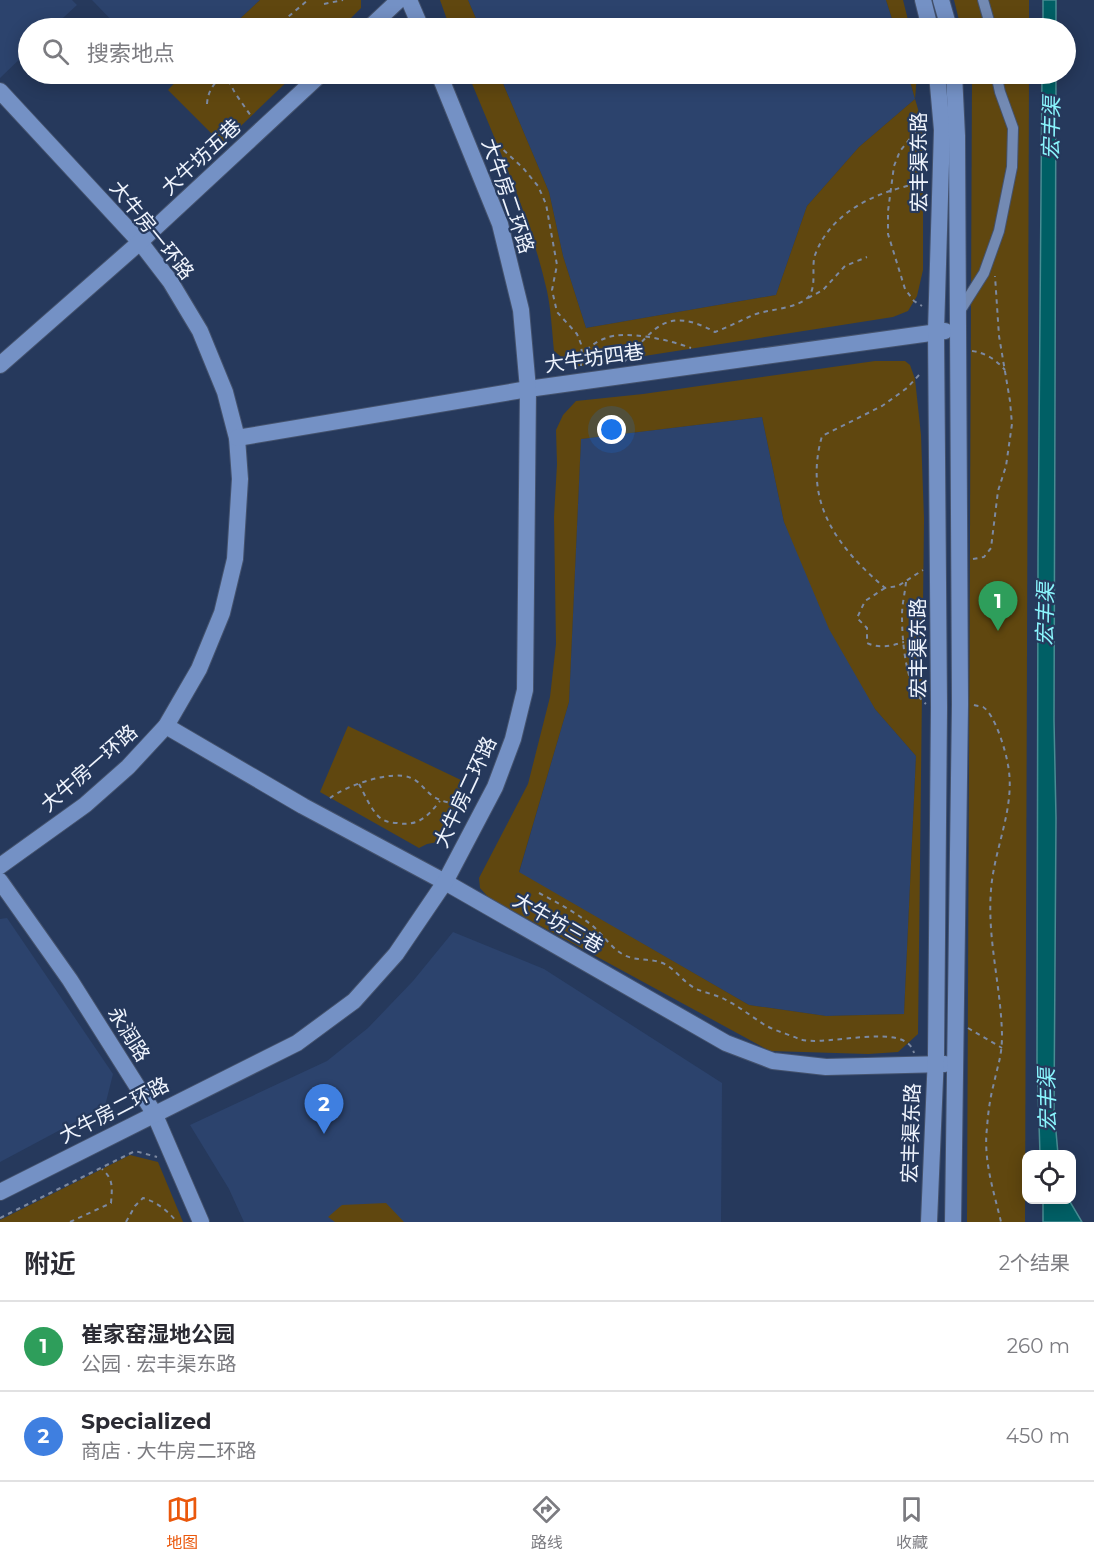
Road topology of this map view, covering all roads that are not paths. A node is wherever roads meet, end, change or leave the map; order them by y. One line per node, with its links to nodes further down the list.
1 (399, 0): 6 (street)
2 (409, 0): 7 (street)
3 (923, 0): 8 (street)
4 (941, 0): 9 (street)
5 (983, 0): 10 (street)
6 (380, 18)
7 (417, 18)
8 (928, 18)
9 (946, 18)
10 (988, 18)
11 (310, 84): 17 (street, 大牛坊五巷)
12 (443, 84): 21 (street, 大牛房二环路)
13 (939, 84): 19 (street, 宏丰渠东路)
14 (954, 84): 18 (street, 宏丰渠东路)
15 (998, 84): 18 (street)
16 (0, 91): 17 (street, 大牛房一环路)
17 (141, 242): 20 (street, 大牛坊五巷); 22 (street, 大牛房一环路)
18 (958, 322): 19 (street, 大牛坊四巷); 28 (street, 宏丰渠东路)
19 (937, 323): 21 (street, 大牛坊四巷); 27 (street, 宏丰渠东路)
20 (0, 365)
21 (528, 388): 22 (street, 大牛坊四巷); 26 (street, 大牛房二环路)
22 (237, 438): 23 (street, 大牛房一环路)
23 (166, 726): 24 (street, 大牛房一环路); 26 (street, 大牛坊三巷)
24 (0, 866)
25 (0, 881): 29 (street, 永润路)
26 (445, 882): 27 (street, 大牛坊三巷); 29 (street, 大牛房二环路)
27 (935, 1064): 28 (street, 大牛坊三巷); 32 (street, 宏丰渠东路)
28 (955, 1064): 33 (street, 宏丰渠东路)
29 (154, 1113): 30 (street, 大牛房二环路); 31 (street, 永润路)
30 (0, 1192)
31 (201, 1222)
32 (929, 1222)
33 (953, 1222)

